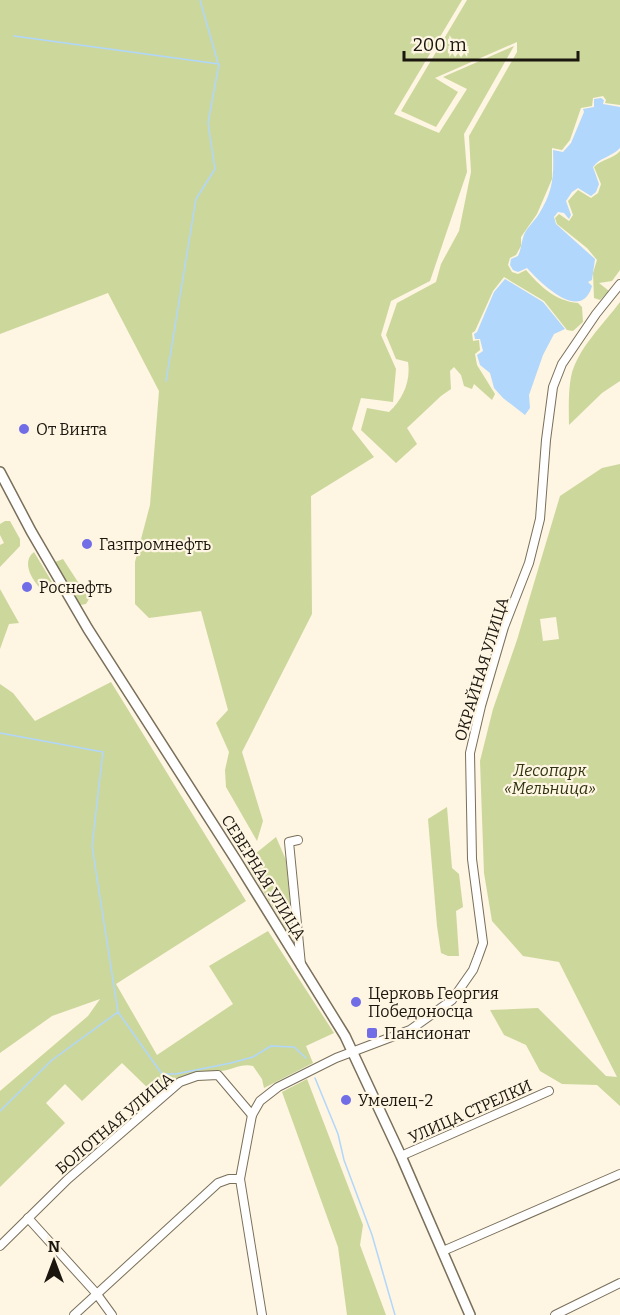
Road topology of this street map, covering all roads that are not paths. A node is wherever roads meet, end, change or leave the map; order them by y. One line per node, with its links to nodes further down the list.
1 (620, 284): 5 (street, ОКРАЙНАЯ УЛИЦА)
2 (0, 472): 4 (main road, СЕВЕРНАЯ УЛИЦА)
3 (298, 840): 4 (street)
4 (301, 966): 5 (main road, СЕВЕРНАЯ УЛИЦА)
5 (353, 1051): 7 (street, ОКРАЙНАЯ УЛИЦА); 8 (main road, СЕВЕРНАЯ УЛИЦА)
6 (549, 1091): 8 (street, УЛИЦА СТРЕЛКИ)
7 (252, 1115): 10 (street); 11 (street, БОЛОТНАЯ УЛИЦА)
8 (401, 1156): 13 (main road, СЕВЕРНАЯ УЛИЦА)
9 (620, 1174): 13 (street)
10 (240, 1179): 15 (street); 16 (street)
11 (28, 1218): 12 (street, БОЛОТНАЯ УЛИЦА); 15 (street)
12 (0, 1246)
13 (442, 1251): 19 (main road, СЕВЕРНАЯ УЛИЦА)
14 (620, 1283): 20 (street)
15 (96, 1293): 17 (street); 18 (street)
16 (260, 1313)
17 (74, 1315)
18 (112, 1315)
19 (470, 1315)
20 (555, 1315)

